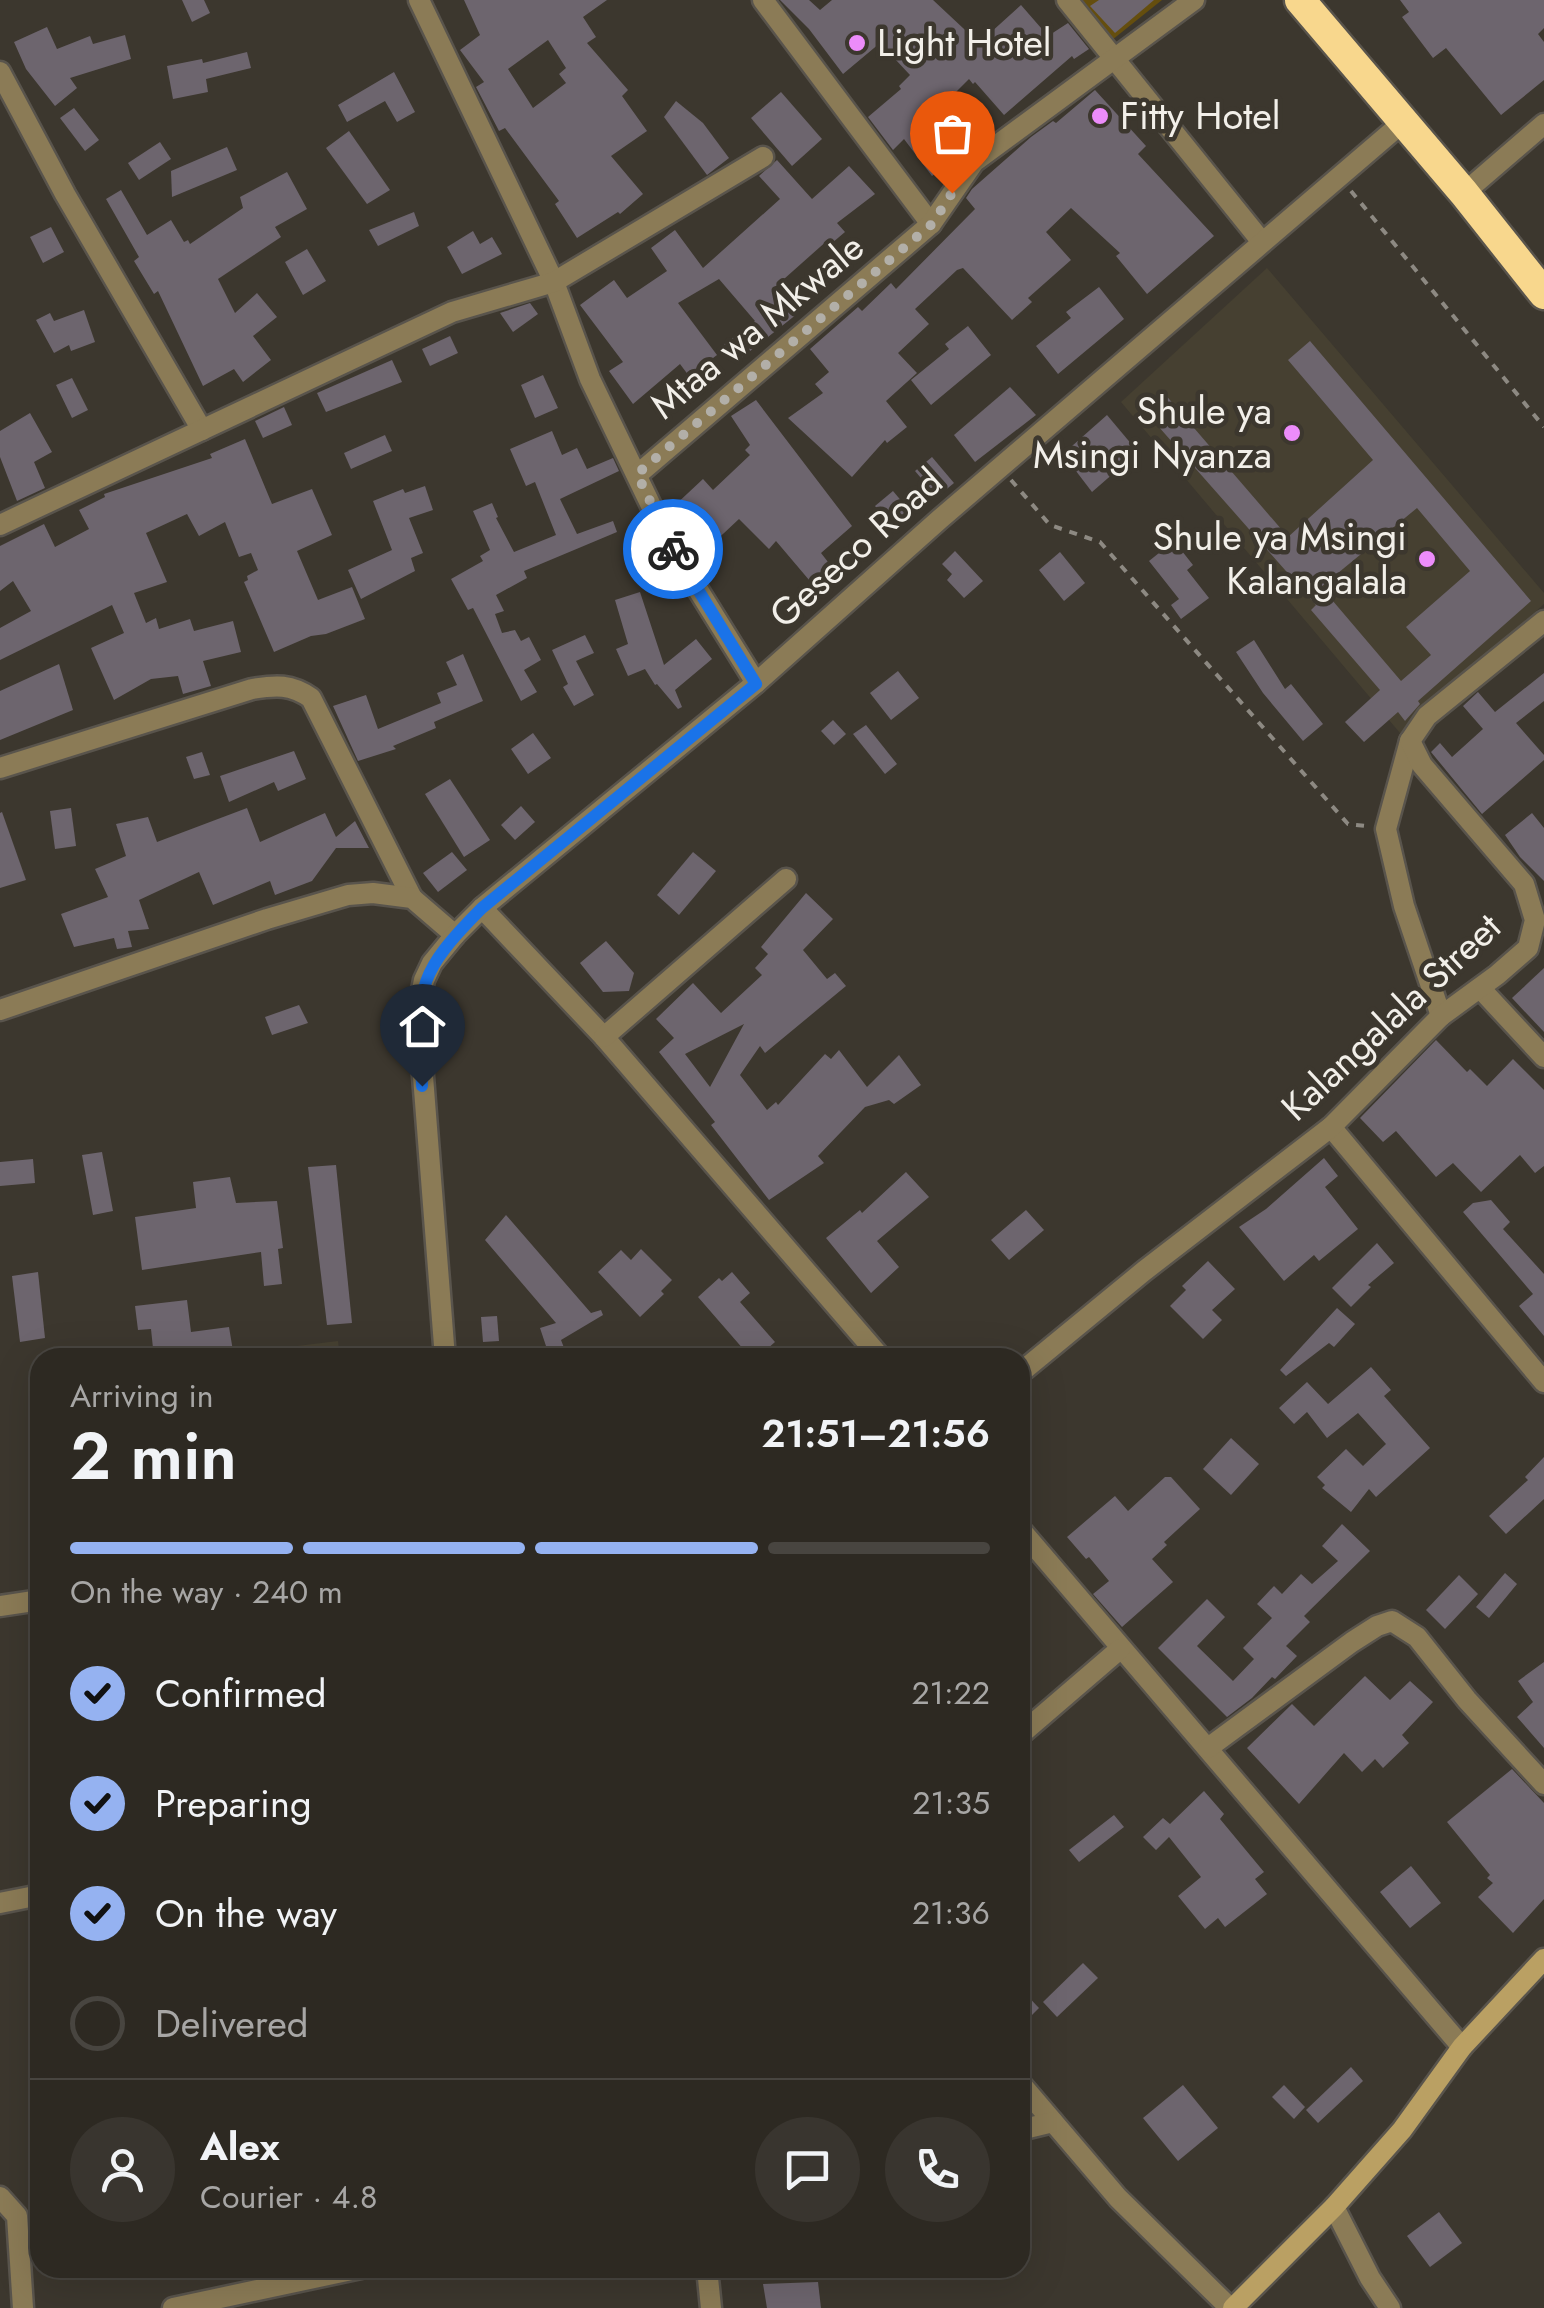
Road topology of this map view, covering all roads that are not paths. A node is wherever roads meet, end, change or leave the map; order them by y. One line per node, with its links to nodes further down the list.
1 (419, 0): 14 (street)
2 (763, 0): 12 (street)
3 (1066, 0): 6 (street)
4 (1194, 0): 6 (street, Mtaa wa Mkwale)
5 (1300, 0): 8 (highway)
6 (1114, 59): 12 (street, Mtaa wa Mkwale); 13 (street)
7 (0, 72): 16 (street)
8 (1402, 123): 11 (highway); 13 (street, Geseco Road)
9 (1544, 124): 11 (street)
10 (763, 157): 14 (street)
11 (1464, 193): 15 (highway)
12 (932, 224): 17 (street, Mtaa wa Mkwale)
13 (1262, 242): 20 (street, Geseco Road)
14 (554, 282): 16 (street); 17 (street)
15 (1544, 294)
16 (202, 430): 18 (street)
17 (637, 474): 20 (street)
18 (0, 525)
19 (1544, 621): 21 (street)
20 (756, 684): 25 (street, Geseco Road)
21 (1410, 740): 27 (street, Kalangalala Street); 29 (street)
22 (0, 768): 24 (street)
23 (786, 879): 30 (street)
24 (412, 898): 26 (street); 28 (street)
25 (482, 908): 26 (street, Geseco Road); 30 (street)
26 (455, 935): 33 (street, Geseco Road)
27 (1480, 988): 29 (street, Kalangalala Street); 31 (street)
28 (0, 1010)
29 (1441, 1016): 32 (street, Kalangalala Street)
30 (604, 1038): 34 (street)
31 (1544, 1058)
32 (1331, 1126): 35 (street, Kalangalala Street); 36 (street)
33 (444, 1348)
34 (872, 1348)
35 (1030, 1365)
36 (1544, 1382)
37 (1030, 1541): 40 (street)
38 (30, 1602): 39 (street)
39 (0, 1606)
40 (1120, 1649): 41 (street); 42 (street)
41 (1030, 1727)
42 (1208, 1748): 43 (street); 47 (street)
43 (1544, 1784)
44 (30, 1897): 45 (street)
45 (0, 1903)
46 (1544, 1960): 47 (street)
47 (1462, 2048): 52 (street)
48 (1030, 2095): 49 (street)
49 (1053, 2122): 50 (street); 58 (street)
50 (1030, 2128)
51 (0, 2197): 55 (street)
52 (1334, 2207): 58 (street); 59 (street)
53 (315, 2278): 56 (street)
54 (708, 2278): 57 (street)
55 (23, 2308)
56 (173, 2308)
57 (711, 2308)
58 (1232, 2308)
59 (1390, 2308)

